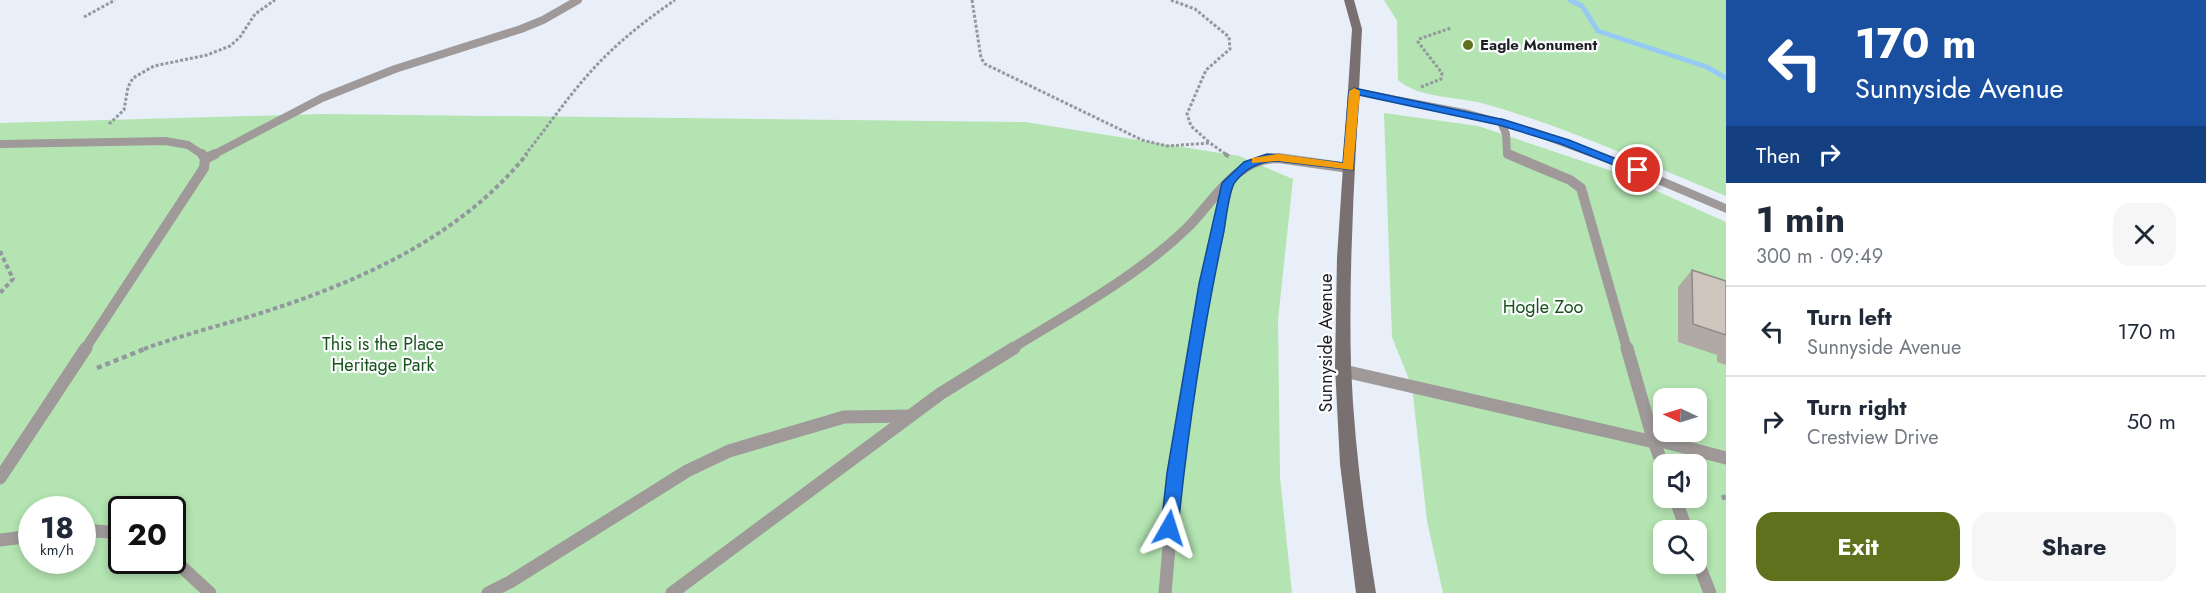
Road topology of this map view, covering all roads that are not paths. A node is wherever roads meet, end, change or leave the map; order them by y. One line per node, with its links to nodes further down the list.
1 (578, 0): 6 (lane)
2 (1349, 0): 3 (main road, Sunnyside Avenue)
3 (1354, 91): 4 (street); 7 (main road, Sunnyside Avenue)
4 (1501, 122): 9 (street); 12 (lane)
5 (0, 144): 6 (lane)
6 (205, 159): 16 (lane)
7 (1349, 168): 8 (lane); 10 (main road, Sunnyside Avenue)
8 (1228, 183): 11 (lane); 24 (lane)
9 (1726, 208)
10 (1344, 371): 13 (lane); 25 (main road, Sunnyside Avenue)
11 (910, 416): 22 (lane); 23 (lane)
12 (1653, 438)
13 (1653, 441)
14 (1658, 442): 15 (lane)
15 (1726, 458)
16 (0, 478)
17 (18, 538): 18 (lane)
18 (0, 540)
19 (186, 571): 21 (lane)
20 (1703, 574): 26 (lane)
21 (210, 593)
22 (488, 593)
23 (672, 593)
24 (1165, 593)
25 (1366, 593)
26 (1710, 593)

